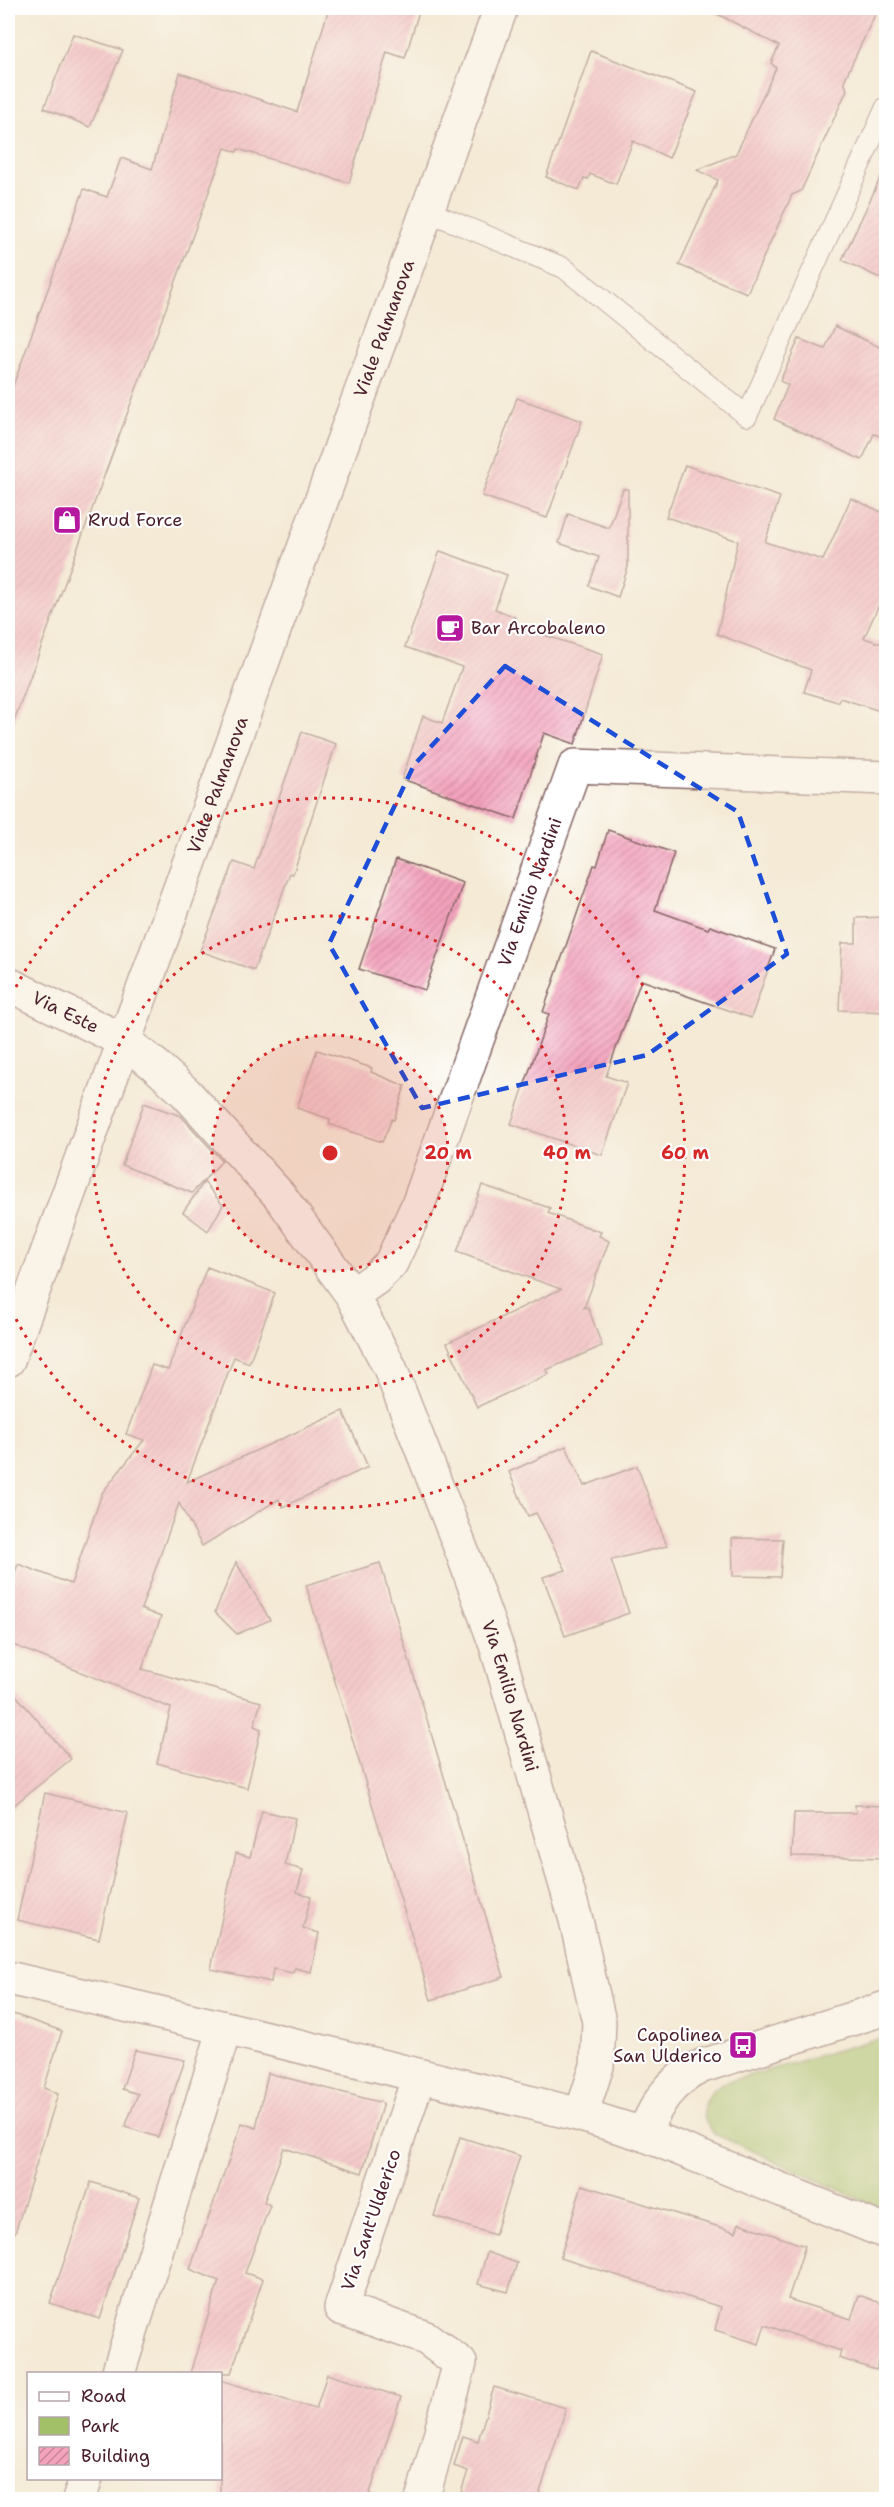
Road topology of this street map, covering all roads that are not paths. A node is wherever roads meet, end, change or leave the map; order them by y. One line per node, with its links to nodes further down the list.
1 (501, 8): 3 (street, Viale Palmanova)
2 (886, 107): 3 (lane)
3 (427, 211): 6 (street, Viale Palmanova)
4 (886, 778): 7 (street, Via Emilio Nardini)
5 (8, 984): 6 (street, Via Este)
6 (124, 1041): 7 (street, Via Emilio Nardini); 8 (street, Viale Palmanova)
7 (352, 1295): 13 (street, Via Emilio Nardini)
8 (8, 1360)
9 (8, 1978): 11 (street)
10 (886, 2008): 14 (street)
11 (225, 2028): 12 (street); 16 (street)
12 (419, 2076): 13 (street); 19 (street, Via Sant'Ulderico)
13 (581, 2115): 14 (street)
14 (643, 2134): 15 (street)
15 (886, 2232)
16 (118, 2372)
17 (85, 2480): 18 (street)
18 (79, 2499)
19 (422, 2499)

